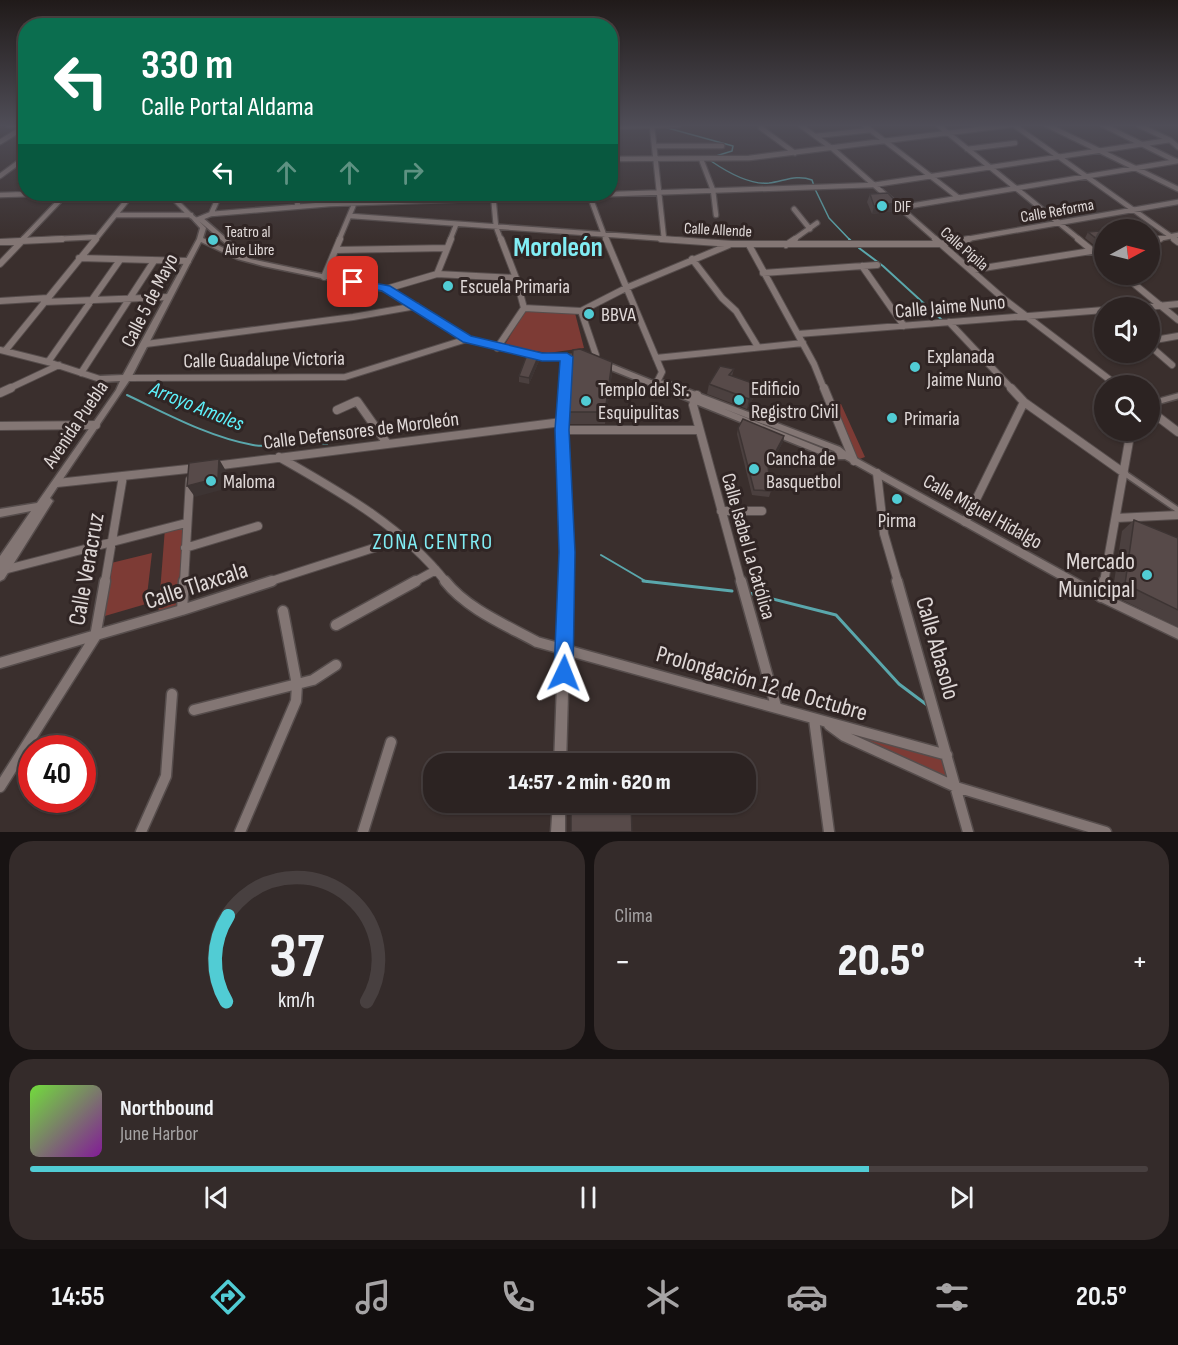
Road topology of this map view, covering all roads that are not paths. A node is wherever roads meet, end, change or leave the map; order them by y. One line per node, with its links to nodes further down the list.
1 (17, 164): 13 (street)
2 (657, 164): 20 (street)
3 (703, 164): 19 (street)
4 (849, 164): 16 (street, Calle Pípila)
5 (915, 164): 14 (street)
6 (986, 164): 11 (street)
7 (1010, 164): 11 (street)
8 (1069, 164): 15 (street)
9 (1129, 164): 12 (street)
10 (1161, 164): 12 (street)
11 (990, 167): 14 (street); 17 (street)
12 (1138, 168): 15 (street); 18 (street)
13 (0, 176)
14 (931, 176): 16 (street); 24 (street)
15 (1086, 176): 17 (street); 38 (street)
16 (873, 185): 19 (street); 36 (street, Calle Pípila)
17 (1016, 188): 24 (street); 45 (street)
18 (1178, 189)
19 (713, 190): 20 (street); 40 (street)
20 (660, 192): 21 (street); 55 (street)
21 (618, 193)
22 (18, 194): 23 (street)
23 (0, 195)
24 (959, 198): 36 (street)
25 (59, 201): 57 (street)
26 (127, 201): 41 (street)
27 (177, 201): 43 (street)
28 (217, 201): 39 (street)
29 (298, 201): 35 (street)
30 (379, 201): 33 (street)
31 (493, 201): 47 (street)
32 (592, 201): 50 (street)
33 (356, 202): 35 (street); 42 (street)
34 (1178, 202): 38 (street, Calle Reforma)
35 (297, 205): 39 (street)
36 (898, 208): 62 (street, Calle Pípila)
37 (794, 209): 49 (street)
38 (1134, 210): 45 (street, Calle Reforma); 54 (street)
39 (211, 214): 43 (street)
40 (716, 214)
41 (116, 215): 43 (street); 53 (street)
42 (351, 216): 46 (street, Calle Allende); 65 (street)
43 (195, 218): 48 (street); 52 (street)
44 (817, 222): 49 (street)
45 (1058, 223): 62 (street, Calle Reforma); 66 (street)
46 (456, 225): 47 (street, Calle Allende); 64 (street)
47 (496, 227): 50 (street, Calle Allende); 80 (street)
48 (212, 229): 52 (street); 69 (street)
49 (810, 229): 63 (street)
50 (604, 235): 55 (street, Calle Allende); 83 (street)
51 (1178, 235): 54 (street)
52 (201, 236): 69 (street); 72 (street, Calle 5 de Mayo)
53 (97, 237): 57 (street); 67 (street)
54 (1170, 237): 56 (street); 59 (street)
55 (664, 239): 60 (street, Calle Allende)
56 (1160, 239)
57 (22, 241): 58 (street); 73 (street)
58 (0, 242)
59 (1178, 242)
60 (732, 244): 61 (street, Calle Allende); 68 (street)
61 (749, 244): 63 (street, Calle Allende); 77 (street)
62 (940, 244): 63 (street, Calle Allende); 76 (street, Calle Pípila)
63 (786, 245)
64 (447, 248): 65 (street); 78 (street)
65 (336, 250): 79 (street)
66 (1092, 251): 76 (street)
67 (79, 258): 70 (street); 86 (street)
68 (692, 259): 83 (street); 105 (street)
69 (247, 260): 79 (street)
70 (120, 261): 71 (street); 87 (street)
71 (154, 261): 72 (street); 85 (street)
72 (188, 261): 84 (street, Calle 5 de Mayo)
73 (0, 264)
74 (862, 266): 75 (street); 77 (street); 98 (street)
75 (877, 266)
76 (971, 270): 95 (street, Calle Pípila)
77 (763, 273): 99 (street)
78 (438, 274): 80 (street); 82 (street)
79 (324, 277): 82 (street)
80 (516, 278): 92 (street)
81 (1135, 285): 91 (street)
82 (386, 288): 90 (street, Calle Miguel Hidalgo)
83 (626, 288): 93 (street); 110 (street)
84 (169, 297): 85 (street); 104 (street, Calle 5 de Mayo)
85 (130, 298): 87 (street); 115 (street)
86 (46, 300): 87 (street); 88 (street); 107 (street)
87 (93, 300): 112 (street)
88 (0, 301)
89 (1178, 304): 91 (street)
90 (416, 306): 101 (street, Calle Miguel Hidalgo); 104 (street)
91 (1161, 306): 96 (street)
92 (524, 308): 93 (street); 106 (street)
93 (581, 311): 111 (street)
94 (1094, 311): 95 (street, Calle Jaime Nuno)
95 (1026, 316): 97 (street, Calle Jaime Nuno); 116 (street, Calle Pípila)
96 (1178, 320)
97 (949, 322): 98 (street, Calle Jaime Nuno); 125 (street)
98 (904, 326): 99 (street, Calle Jaime Nuno)
99 (798, 334): 103 (street)
100 (1178, 336): 102 (street)
101 (467, 339): 106 (street, Calle Miguel Hidalgo); 117 (street, Calle Guadalupe Victoria)
102 (1160, 340)
103 (803, 343): 105 (street); 136 (street)
104 (146, 344): 117 (street, Calle 5 de Mayo)
105 (758, 347): 110 (street)
106 (497, 348): 109 (street, Calle Miguel Hidalgo)
107 (2, 351): 112 (street)
108 (1160, 353): 114 (street)
109 (567, 357): 111 (street, Calle Miguel Hidalgo); 130 (street)
110 (656, 358): 119 (street)
111 (595, 361): 119 (street, Calle Miguel Hidalgo)
112 (48, 362): 113 (street)
113 (59, 365): 115 (street); 121 (street)
114 (1173, 365)
115 (81, 373): 118 (street)
116 (1104, 375)
117 (127, 378): 118 (street); 120 (street, Avenida Puebla)
118 (100, 379): 120 (street)
119 (654, 383): 123 (street, Calle Miguel Hidalgo)
120 (119, 391): 128 (street, Avenida Puebla)
121 (0, 393)
122 (1178, 396): 124 (street)
123 (696, 398): 131 (street, Calle Isabel La Católica); 136 (street, Calle Miguel Hidalgo)
124 (1160, 401)
125 (1024, 402): 139 (street); 149 (street)
126 (337, 410): 134 (street)
127 (1160, 418): 132 (street)
128 (96, 425): 129 (street); 141 (street, Avenida Puebla)
129 (0, 426)
130 (562, 426): 131 (street, Calle Defensores de Moroleón); 134 (street, Calle Defensores de Moroleón); 163 (street)
131 (699, 430): 144 (street, Calle Isabel La Católica)
132 (1178, 432)
133 (1129, 441): 139 (street)
134 (386, 442): 135 (street, Calle Defensores de Moroleón)
135 (279, 457): 137 (street, Calle Defensores de Moroleón); 152 (street, Prolongación 12 de Octubre)
136 (850, 459): 138 (street, Calle Miguel Hidalgo)
137 (191, 469): 140 (street, Calle Defensores de Moroleón); 150 (street)
138 (877, 473): 149 (street, Calle Miguel Hidalgo); 173 (street, Calle Abasolo)
139 (1124, 473): 143 (street); 148 (street)
140 (123, 476): 141 (street, Calle Defensores de Moroleón); 153 (street, Calle Veracruz)
141 (54, 486): 142 (street, Avenida Puebla)
142 (42, 506): 146 (street); 155 (street, Avenida Puebla)
143 (1178, 510)
144 (721, 511): 145 (street); 168 (street, Calle Isabel La Católica)
145 (762, 511)
146 (0, 513)
147 (1178, 515): 148 (street)
148 (1116, 518): 157 (street)
149 (965, 522): 157 (street, Calle Miguel Hidalgo)
150 (186, 523): 153 (street); 154 (street)
151 (258, 525): 154 (street)
152 (400, 535): 156 (street, Prolongación 12 de Octubre); 158 (street, Calle Tlaxcala)
153 (111, 542): 155 (street); 162 (street, Calle Veracruz)
154 (185, 548): 158 (street)
155 (1, 570)
156 (436, 570): 160 (street); 163 (street, Prolongación 12 de Octubre)
157 (1101, 597): 161 (street, Calle Miguel Hidalgo)
158 (182, 610): 162 (street, Calle Tlaxcala)
159 (283, 611): 166 (street)
160 (336, 625)
161 (1178, 634)
162 (95, 637): 164 (street, Calle Tlaxcala); 174 (street, Calle Veracruz)
163 (564, 650): 168 (street, Prolongación 12 de Octubre); 172 (street)
164 (0, 663)
165 (336, 665): 166 (street)
166 (297, 685): 169 (street); 179 (street)
167 (172, 694): 178 (street)
168 (776, 706): 170 (street, Prolongación 12 de Octubre)
169 (194, 710)
170 (819, 721): 173 (street, Prolongación 12 de Octubre); 175 (street); 182 (street)
171 (391, 742): 180 (street)
172 (560, 753)
173 (947, 755): 175 (street, Calle Abasolo)
174 (0, 787)
175 (956, 787): 177 (street); 183 (street, Calle Abasolo)
176 (559, 813): 181 (street)
177 (1094, 830): 184 (street)
178 (141, 832)
179 (240, 832)
180 (363, 832)
181 (558, 832)
182 (830, 832)
183 (968, 832)
184 (1106, 832)

